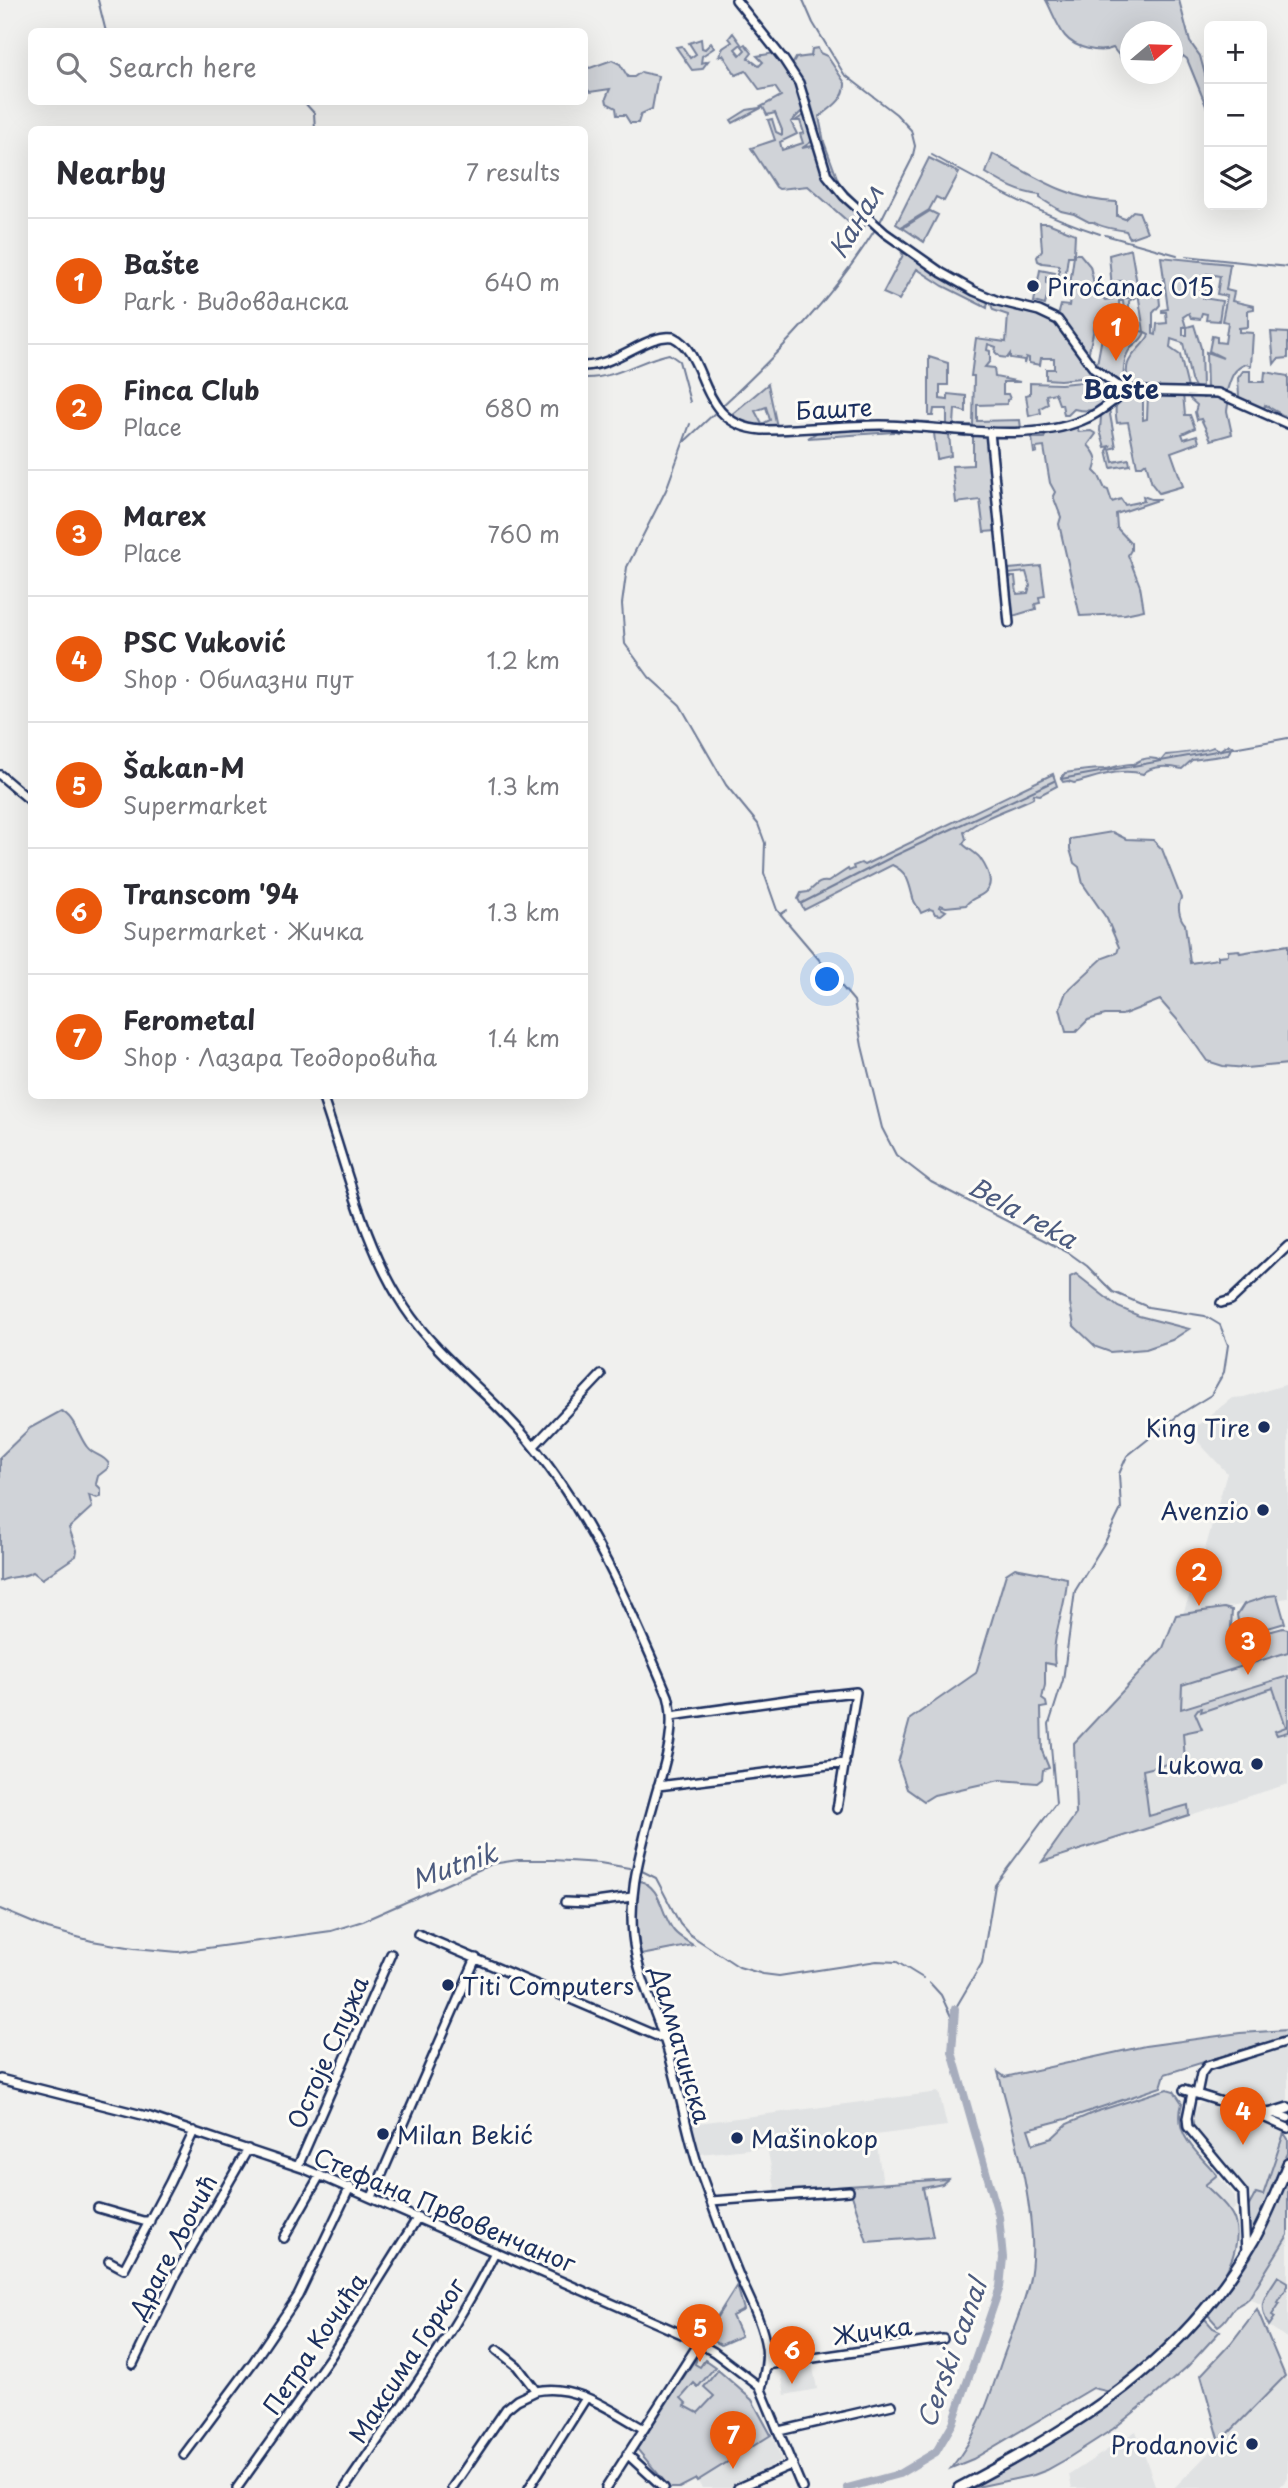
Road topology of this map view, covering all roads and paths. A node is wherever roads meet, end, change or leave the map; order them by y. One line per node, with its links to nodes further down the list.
1 (736, 0): 3 (street)
2 (588, 366): 5 (street, Баште)
3 (1128, 390): 4 (street); 5 (street, Баште)
4 (1288, 424)
5 (990, 432): 6 (street)
6 (1009, 623)
7 (0, 775): 8 (street)
8 (28, 799)
9 (323, 1099): 13 (street, Далматинска)
10 (1288, 1246): 11 (street)
11 (1221, 1303)
12 (601, 1375): 13 (street)
13 (534, 1446): 14 (street, Далматинска)
14 (671, 1716): 15 (street); 16 (street, Далматинска)
15 (845, 1763): 16 (street); 17 (street)
16 (658, 1786): 18 (street, Далматинска)
17 (837, 1809)
18 (632, 1897): 19 (street); 23 (street, Далматинска)
19 (565, 1902)
20 (418, 1934): 22 (street)
21 (391, 1954): 35 (street, Остоје Спужа)
22 (476, 1958): 23 (street); 40 (street)
23 (664, 2039): 41 (street, Далматинска)
24 (1288, 2041): 26 (street)
25 (0, 2080): 32 (street, Стефана Првовенчаног)
26 (1191, 2092): 28 (street); 47 (street)
27 (1288, 2108): 29 (main road)
28 (1251, 2111): 29 (street); 31 (street)
29 (1272, 2113): 30 (street)
30 (1288, 2118)
31 (1288, 2128)
32 (194, 2131): 33 (street, Стефана Првовенчаног); 44 (street)
33 (248, 2148): 35 (street, Стефана Првовенчаног); 52 (street, Драге Љочић)
34 (1288, 2164): 36 (main road)
35 (298, 2166): 37 (street, Стефана Првовенчаног)
36 (1285, 2174): 47 (main road)
37 (320, 2175): 38 (street, Стефана Првовенчаног); 45 (street)
38 (350, 2187): 40 (street, Стефана Првовенчаног); 61 (street)
39 (849, 2191): 41 (street)
40 (372, 2197): 43 (street, Стефана Првовенчаног)
41 (711, 2201): 53 (street, Далматинска)
42 (98, 2208): 44 (street)
43 (418, 2217): 46 (street, Стефана Првовенчаног); 64 (street, Петра Кочића)
44 (150, 2221): 48 (street)
45 (284, 2238)
46 (495, 2252): 50 (street, Стефана Првовенчаног); 65 (street, Максима Горког)
47 (1246, 2252): 71 (main road)
48 (109, 2261)
49 (943, 2339): 53 (street, Жичка)
50 (699, 2343): 54 (street, Стефана Првовенчаног); 58 (street)
51 (497, 2350): 55 (street)
52 (133, 2364)
53 (765, 2365): 54 (street, Далматинска)
54 (761, 2389): 59 (street, Стефана Првовенчаног)
55 (536, 2391): 56 (street); 66 (street)
56 (586, 2398): 58 (street); 67 (street)
57 (892, 2405): 59 (street)
58 (644, 2429): 60 (street)
59 (779, 2431): 62 (street, Стефана Првовенчаног)
60 (627, 2454): 68 (street); 69 (street)
61 (184, 2455)
62 (793, 2464): 63 (street, Стефана Првовенчаног); 70 (street)
63 (801, 2484)
64 (237, 2488)
65 (345, 2488)
66 (452, 2488)
67 (530, 2488)
68 (606, 2488)
69 (664, 2488)
70 (738, 2488)
71 (959, 2488)

